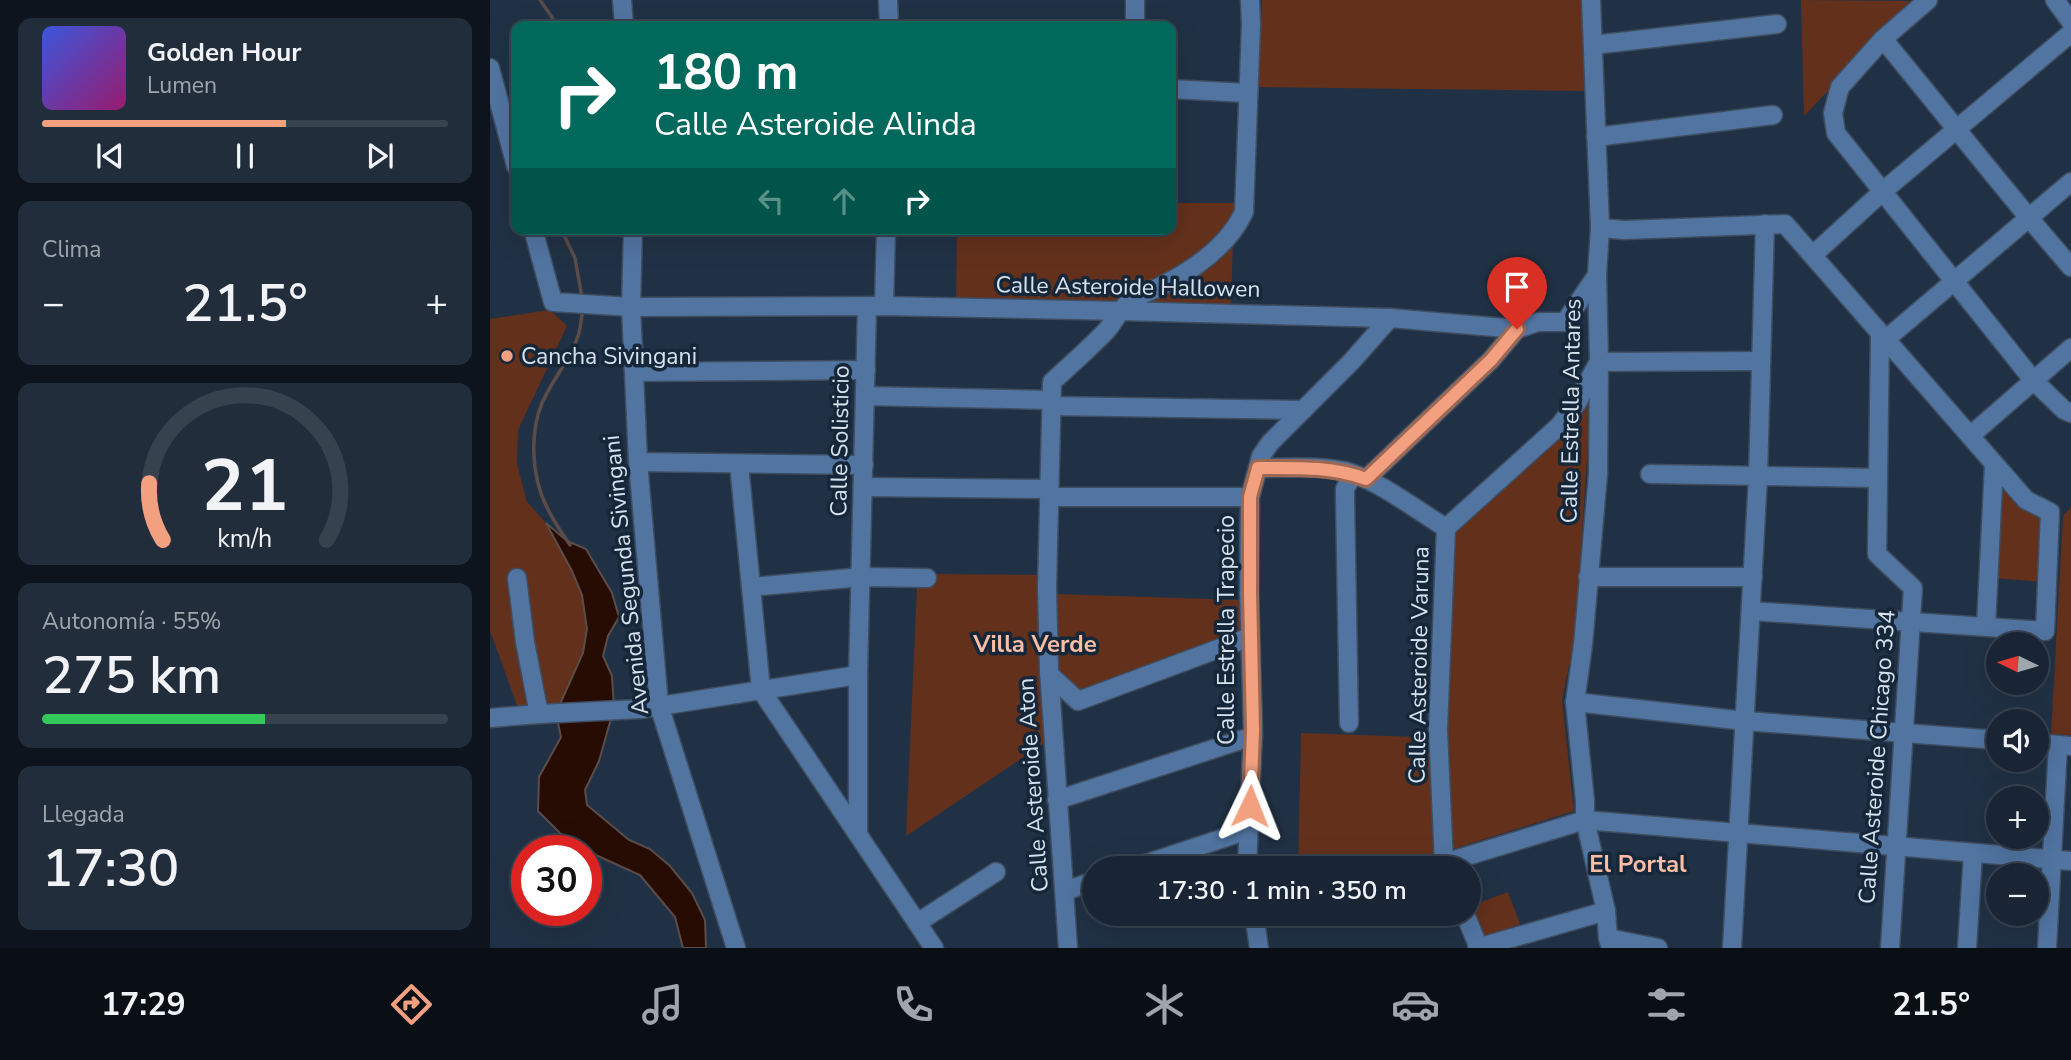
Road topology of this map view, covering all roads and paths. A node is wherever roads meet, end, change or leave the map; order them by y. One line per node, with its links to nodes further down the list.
1 (622, 0): 8 (street)
2 (888, 0): 9 (street)
3 (1135, 0): 10 (street)
4 (1250, 0): 18 (street, Calle Asteroide Aton)
5 (1591, 0): 15 (street, Calle Estrella Antares)
6 (2055, 0): 11 (street)
7 (1924, 1): 14 (street)
8 (624, 21)
9 (889, 21)
10 (1135, 21)
11 (2071, 22)
12 (1777, 24): 15 (street)
13 (2071, 33): 20 (street)
14 (1883, 39): 20 (street); 24 (street)
15 (1593, 45): 21 (street, Calle Estrella Antares)
16 (490, 68): 22 (street)
17 (1176, 89): 18 (street)
18 (1247, 93): 37 (street, Calle Asteroide Aton)
19 (1773, 116): 21 (street)
20 (1958, 129): 24 (street); 25 (street)
21 (1596, 137): 27 (street, Calle Estrella Antares)
22 (511, 147)
23 (2071, 182): 25 (street)
24 (1882, 192): 31 (street); 34 (street)
25 (2029, 219): 32 (street); 34 (street)
26 (1765, 224): 27 (street); 31 (street); 42 (street)
27 (1600, 228): 33 (street, Calle Estrella Antares)
28 (535, 235): 36 (street, Calle Asteroide Hallowen)
29 (633, 235): 36 (street, Avenida Segunda Sivingani)
30 (885, 235): 35 (street, Calle Solisticio)
31 (1813, 255): 40 (street)
32 (2071, 267)
33 (1597, 275): 39 (street, Calle Asteroide Hallowen); 43 (street, Calle Estrella Antares)
34 (1955, 281): 40 (street); 46 (street)
35 (876, 306): 36 (street, Calle Asteroide Hallowen); 37 (street, Calle Asteroide Hallowen); 44 (street, Calle Solisticio)
36 (631, 307): 45 (street, Avenida Segunda Sivingani)
37 (1121, 311): 38 (street, Calle Asteroide Hallowen); 48 (street, Calle Asteroide Aton)
38 (1390, 318): 39 (street, Calle Asteroide Hallowen); 49 (street, Calle Estrella Trapecio)
39 (1517, 329): 58 (street)
40 (1882, 337): 51 (street); 60 (street, Calle Asteroide Chicago 334)
41 (2071, 348): 46 (street)
42 (1761, 361): 43 (street); 59 (street)
43 (1599, 362): 64 (street, Calle Asteroide Varuna); 66 (street, Calle Estrella Antares)
44 (866, 370): 45 (street); 47 (street, Calle Solisticio)
45 (634, 372): 52 (street, Avenida Segunda Sivingani)
46 (2034, 380): 50 (street); 51 (street)
47 (865, 396): 48 (street); 55 (street, Calle Solisticio)
48 (1052, 403): 49 (street); 62 (street, Calle Asteroide Aton)
49 (1303, 410): 56 (street, Calle Estrella Trapecio)
50 (2071, 413)
51 (1970, 436): 54 (street)
52 (638, 461): 53 (street); 79 (street, Avenida Segunda Sivingani)
53 (739, 464): 55 (street); 70 (street)
54 (1994, 464): 73 (street); 73 (street)
55 (864, 465): 61 (street, Calle Solisticio)
56 (1258, 468): 58 (street); 63 (street, Calle Estrella Trapecio)
57 (1650, 474): 59 (street)
58 (1359, 476): 64 (street); 83 (street)
59 (1758, 476): 60 (street); 67 (street)
60 (1877, 478): 72 (street, Calle Asteroide Chicago 334)
61 (863, 487): 62 (street); 65 (street, Calle Solisticio)
62 (1049, 493): 63 (street); 75 (street, Calle Asteroide Aton)
63 (1250, 497): 74 (street, Calle Estrella Trapecio)
64 (1446, 528): 97 (street, Calle Asteroide Varuna)
65 (862, 577): 69 (street); 70 (street); 76 (street, Calle Solisticio)
66 (1588, 577): 67 (street); 78 (street, Calle Estrella Antares)
67 (1753, 577): 71 (street)
68 (517, 578): 80 (street)
69 (927, 578)
70 (751, 587): 77 (street)
71 (1751, 611): 72 (street); 82 (street)
72 (1912, 621): 73 (street); 84 (street, Calle Asteroide Chicago 334)
73 (1986, 627)
74 (1250, 637): 75 (street); 85 (street, Calle Estrella Trapecio)
75 (1049, 674): 88 (street, Calle Asteroide Aton)
76 (858, 675): 77 (street); 91 (street, Calle Solisticio)
77 (761, 690): 79 (street); 91 (street)
78 (1575, 702): 82 (street); 89 (street, Calle Estrella Antares)
79 (659, 705): 80 (street); 109 (street, Avenida Segunda Sivingani)
80 (539, 713): 81 (street)
81 (490, 718)
82 (1745, 721): 84 (street); 92 (street)
83 (1349, 723)
84 (1904, 733): 86 (street); 93 (street, Calle Asteroide Chicago 334)
85 (1252, 736): 88 (street); 90 (street, Calle Estrella Trapecio)
86 (1986, 739)
87 (2064, 745): 99 (street)
88 (1057, 800): 103 (street, Calle Asteroide Aton)
89 (1585, 820): 92 (street); 98 (street); 104 (street, Calle Estrella Antares)
90 (1248, 830): 95 (street); 96 (street, Calle Estrella Trapecio)
91 (858, 832): 105 (street)
92 (1738, 833): 93 (street); 115 (street)
93 (1896, 847): 94 (street); 116 (street, Calle Asteroide Chicago 334)
94 (1973, 853): 99 (street); 117 (street)
95 (1169, 856)
96 (1247, 856)
97 (1439, 856)
98 (1471, 856)
99 (2052, 860): 100 (street); 118 (street)
100 (2071, 861)
101 (996, 872): 105 (street)
102 (1082, 885): 103 (street)
103 (1065, 891): 111 (street, Calle Asteroide Aton)
104 (1606, 911): 108 (street, Calle Estrella Antares); 113 (street)
105 (917, 923): 110 (street)
106 (1256, 926): 112 (street)
107 (1470, 926): 113 (street)
108 (1610, 943): 114 (street)
109 (736, 948)
110 (934, 948)
111 (1069, 948)
112 (1259, 948)
113 (1479, 948)
114 (1658, 948)
115 (1732, 948)
116 (1890, 948)
117 (1967, 948)
118 (2047, 948)

